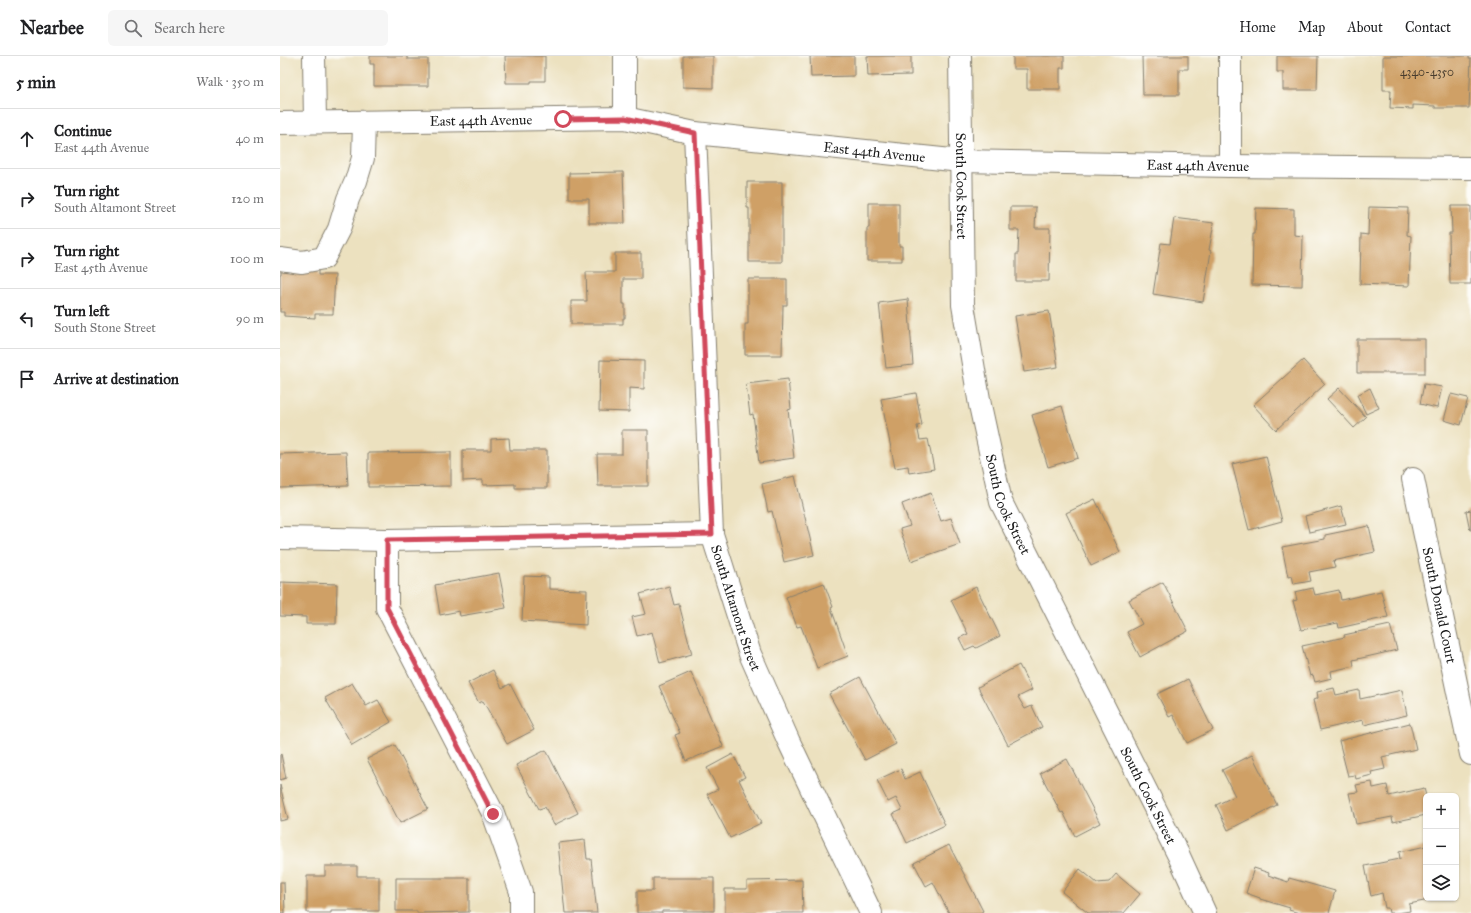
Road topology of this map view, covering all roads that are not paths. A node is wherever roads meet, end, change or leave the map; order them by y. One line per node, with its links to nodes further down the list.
1 (314, 56): 6 (street)
2 (625, 56): 5 (street)
3 (960, 56): 10 (street, South Cook Street)
4 (1230, 56): 11 (street)
5 (625, 118): 7 (street, East 44th Avenue); 9 (street, East 44th Avenue)
6 (315, 122): 7 (street, East 44th Avenue); 8 (street, East 44th Avenue)
7 (364, 122): 13 (street)
8 (280, 123)
9 (695, 133): 10 (street, East 44th Avenue); 15 (street, South Altamont Street)
10 (961, 161): 11 (street, East 44th Avenue); 21 (street, South Cook Street)
11 (1230, 166): 12 (street, East 44th Avenue)
12 (1471, 168)
13 (280, 259)
14 (1413, 479): 18 (street, South Donald Court)
15 (712, 534): 17 (street); 20 (street, South Altamont Street)
16 (280, 538): 17 (street)
17 (387, 540): 19 (street)
18 (1471, 754)
19 (521, 913)
20 (871, 913)
21 (1205, 913)

